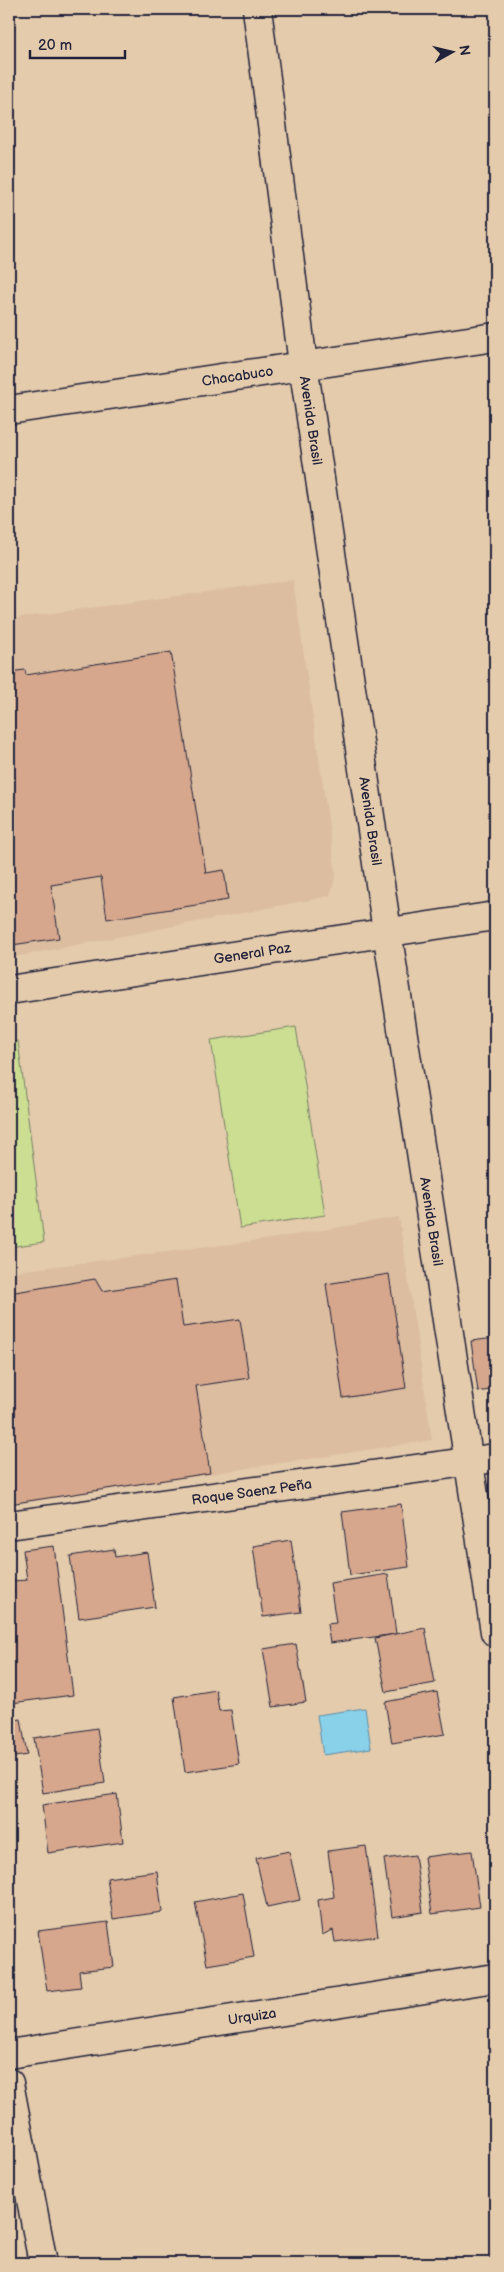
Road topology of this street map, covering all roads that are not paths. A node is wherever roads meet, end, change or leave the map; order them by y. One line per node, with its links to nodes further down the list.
1 (257, 9): 3 (street, Avenida Brasil)
2 (495, 337): 3 (street, Chacabuco)
3 (303, 364): 4 (street, Chacabuco); 6 (street, Avenida Brasil)
4 (9, 410)
5 (495, 916): 6 (street, General Paz)
6 (387, 931): 7 (street, General Paz); 9 (street, Avenida Brasil)
7 (9, 990)
8 (495, 1458): 9 (street, Roque Saenz Peña)
9 (469, 1463): 10 (street, Roque Saenz Peña); 11 (street, Avenida Brasil)
10 (9, 1525)
11 (495, 1632)
12 (495, 1978): 13 (street, Urquiza)
13 (9, 2054)
14 (9, 2083): 15 (street)
15 (43, 2263)

